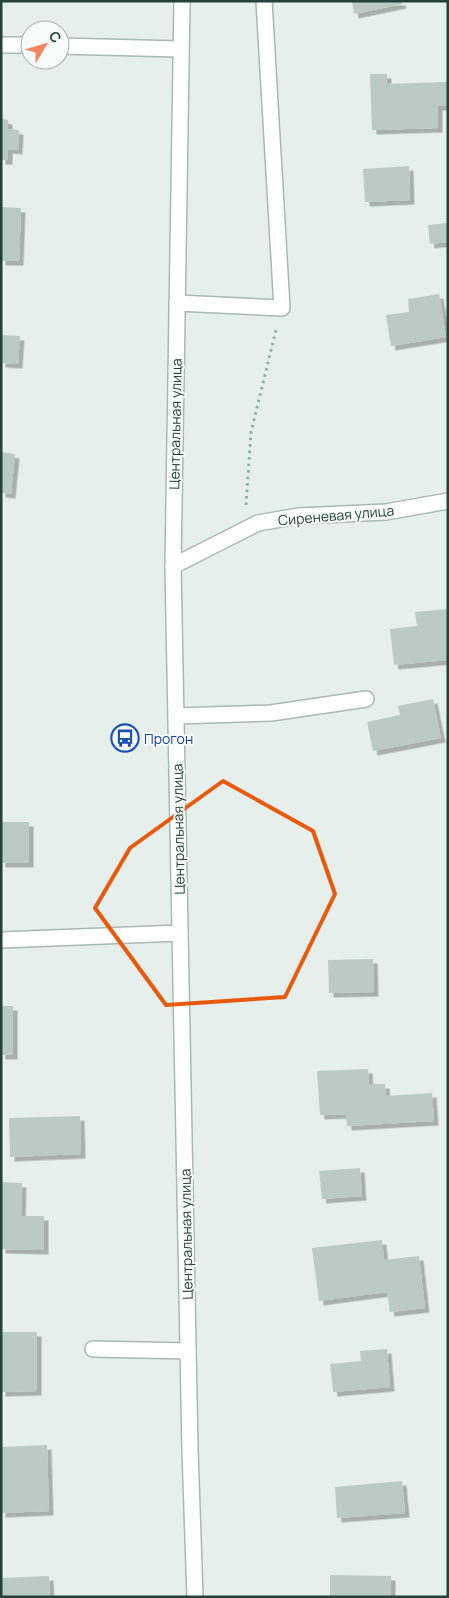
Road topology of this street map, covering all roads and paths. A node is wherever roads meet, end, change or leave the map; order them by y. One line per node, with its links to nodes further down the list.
1 (182, 1): 6 (main road, Центральная улица)
2 (264, 1): 8 (main road)
3 (1, 45): 4 (main road)
4 (20, 45)
5 (70, 46): 6 (main road)
6 (180, 49): 7 (main road, Центральная улица)
7 (177, 303): 8 (main road); 11 (main road, Центральная улица)
8 (282, 308): 10 (path)
9 (448, 501): 10 (main road, Сиреневая улица)
10 (244, 531): 11 (main road, Сиреневая улица)
11 (173, 566): 13 (main road, Центральная улица)
12 (366, 700): 13 (main road)
13 (176, 716): 14 (main road, Центральная улица)
14 (180, 934): 15 (main road); 17 (main road, Центральная улица)
15 (1, 940)
16 (93, 1349): 17 (main road)
17 (188, 1351): 18 (main road, Центральная улица)
18 (195, 1597)

